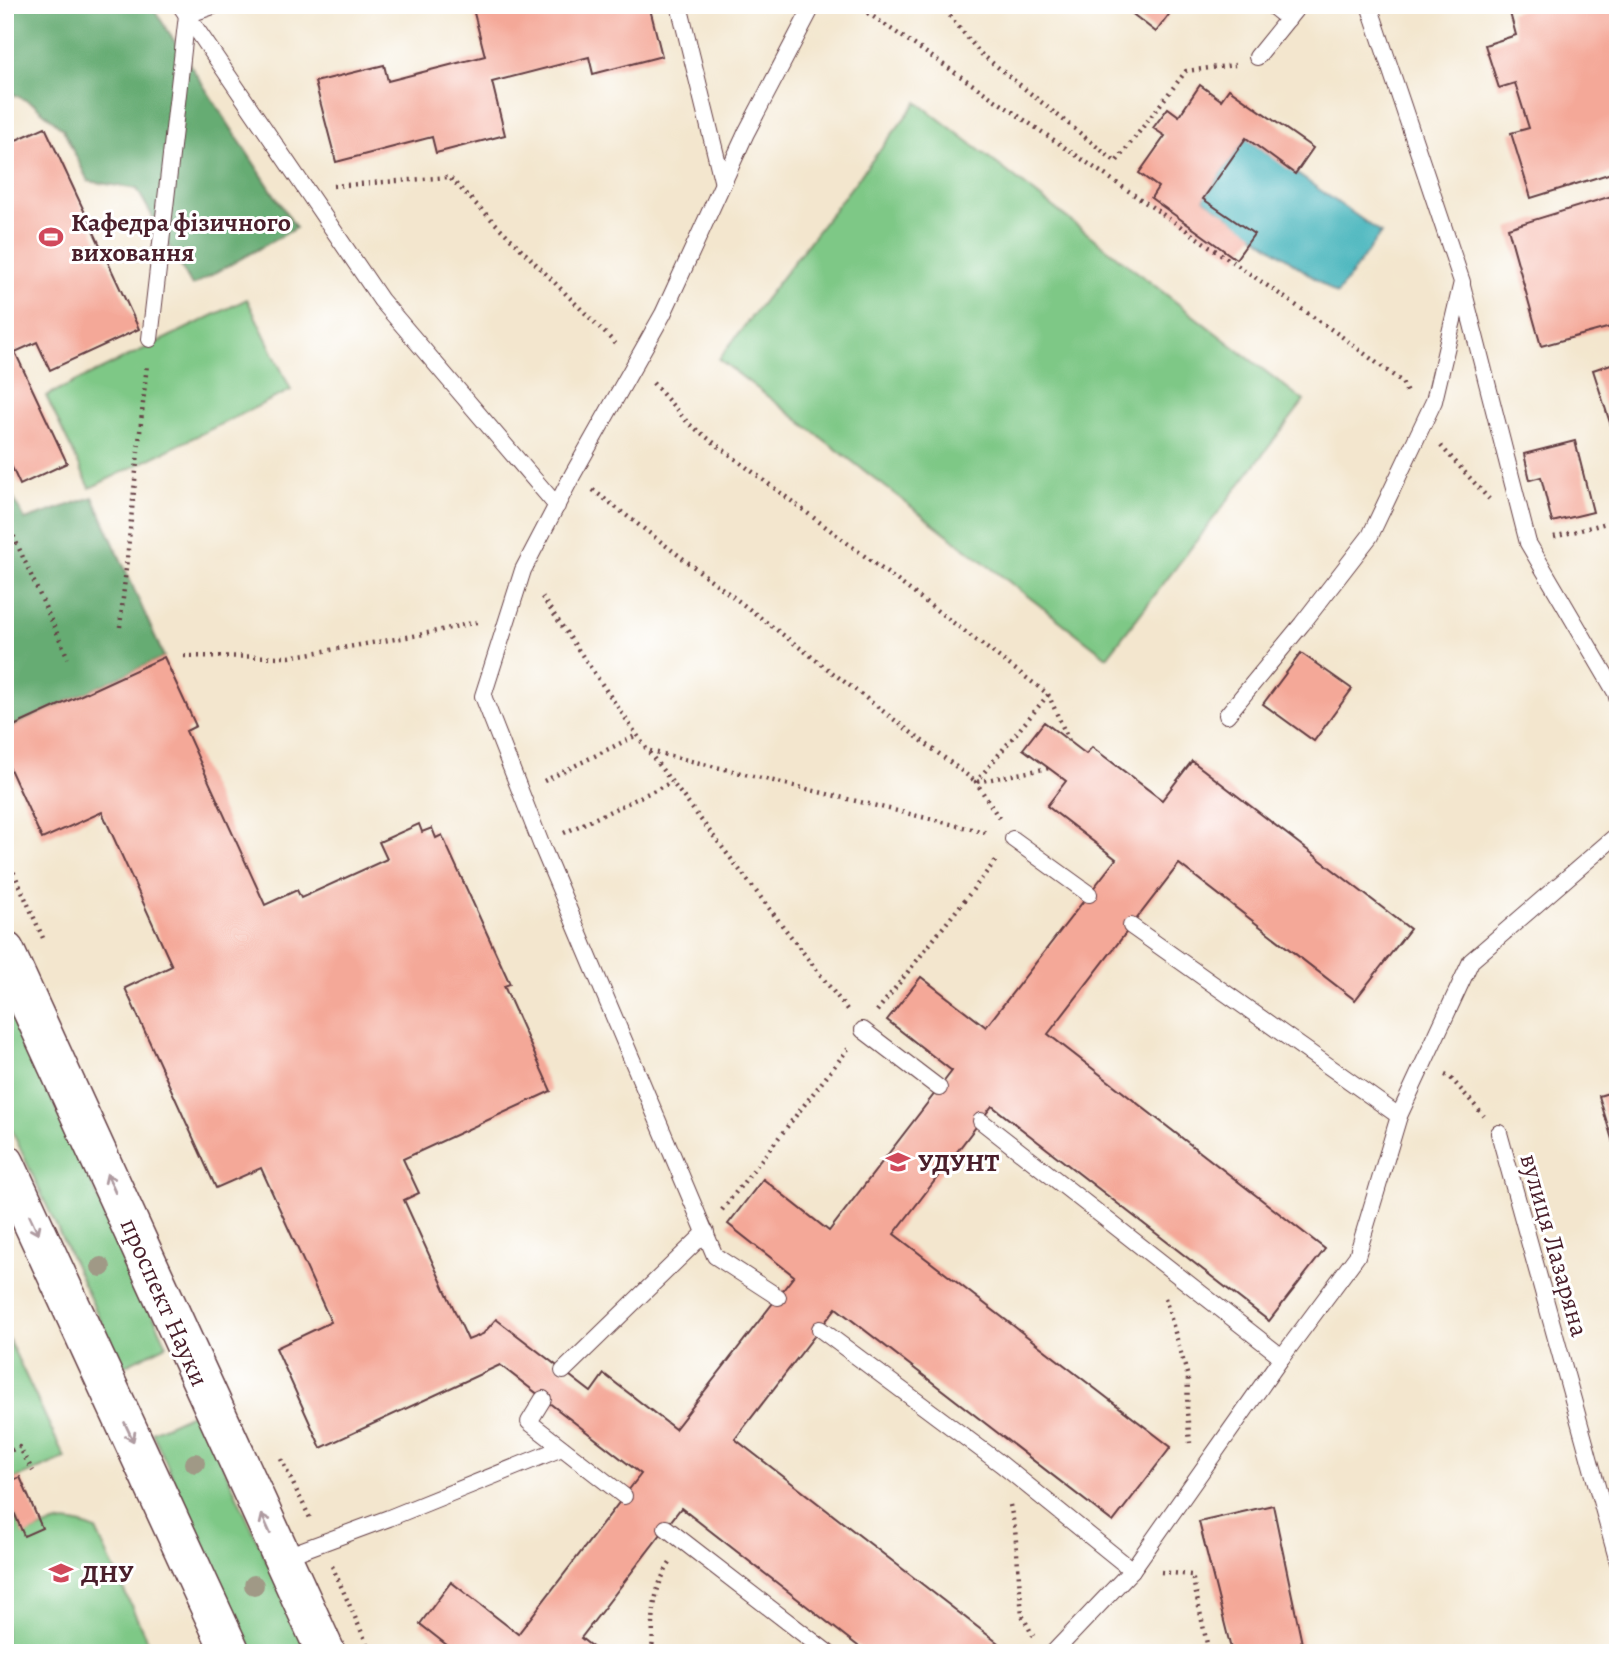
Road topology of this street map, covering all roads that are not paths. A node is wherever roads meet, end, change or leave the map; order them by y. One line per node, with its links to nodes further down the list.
1 (216, 5): 7 (lane)
2 (678, 5): 10 (lane)
3 (813, 5): 10 (lane)
4 (1270, 5): 8 (lane)
5 (1299, 5): 8 (lane)
6 (1370, 5): 11 (lane)
7 (183, 10): 12 (lane); 13 (lane)
8 (1288, 19): 9 (lane)
9 (1257, 57)
10 (723, 184): 13 (lane)
11 (1461, 282): 14 (lane); 15 (lane)
12 (150, 339)
13 (557, 506): 27 (lane)
14 (1617, 695)
15 (1227, 715)
16 (1618, 834): 23 (lane)
17 (1013, 839): 18 (lane)
18 (1089, 894)
19 (1131, 926): 23 (lane)
20 (5, 951): 36 (main road, проспект Науки, one-way to 20)
21 (863, 1030): 22 (lane)
22 (939, 1088)
23 (1399, 1116): 30 (lane)
24 (981, 1121): 30 (lane)
25 (1499, 1133): 37 (lane, вулиця Лазаряна)
26 (5, 1163): 39 (main road, one-way to 39)
27 (706, 1232): 28 (lane); 31 (lane)
28 (778, 1297)
29 (820, 1329): 38 (lane)
30 (1282, 1357): 38 (lane)
31 (564, 1371)
32 (543, 1399): 33 (lane)
33 (562, 1448): 34 (lane); 36 (lane)
34 (624, 1496)
35 (666, 1528): 41 (lane)
36 (281, 1558): 40 (main road, проспект Науки)
37 (1618, 1562)
38 (1132, 1570): 42 (lane)
39 (231, 1653)
40 (326, 1653)
41 (828, 1653)
42 (1053, 1653)

